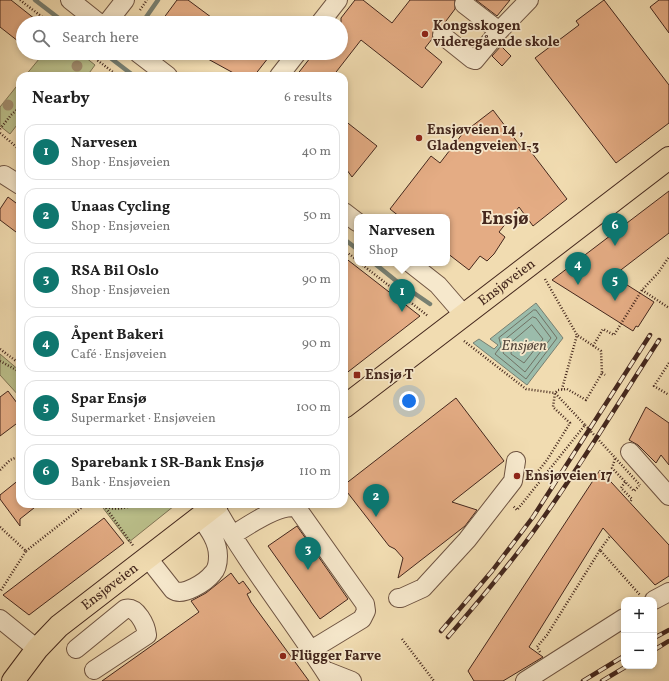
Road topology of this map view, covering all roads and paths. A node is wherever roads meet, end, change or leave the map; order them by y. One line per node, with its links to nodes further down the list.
1 (20, 0): 7 (path)
2 (70, 0): 8 (street)
3 (125, 0): 9 (street)
4 (338, 0): 10 (street)
5 (529, 0): 11 (street)
6 (464, 4): 11 (street)
7 (41, 16)
8 (90, 16)
9 (113, 16)
10 (325, 16)
11 (499, 31): 12 (street)
12 (442, 35)
13 (97, 60): 16 (path)
14 (147, 60): 17 (street)
15 (292, 60): 18 (street)
16 (113, 72)
17 (163, 72)
18 (282, 72)
19 (16, 111): 20 (path)
20 (0, 129)
21 (0, 134): 22 (path)
22 (16, 147)
23 (669, 158): 32 (main road, Ensjøveien)
24 (4, 175): 25 (street)
25 (16, 182)
26 (669, 256): 30 (path)
27 (364, 266): 33 (path)
28 (414, 266): 32 (street)
29 (545, 279): 34 (path)
30 (642, 290): 31 (path); 36 (path)
31 (669, 308)
32 (464, 315): 47 (main road, Ensjøveien)
33 (428, 316)
34 (577, 335): 36 (path); 44 (path)
35 (464, 341): 45 (path)
36 (593, 346): 42 (path)
37 (0, 349): 39 (path)
38 (0, 361): 41 (path)
39 (16, 361)
40 (669, 362): 46 (path)
41 (16, 370)
42 (602, 373): 43 (path); 44 (path)
43 (605, 375)
44 (562, 389): 45 (path)
45 (555, 393): 48 (path); 54 (path)
46 (669, 395)
47 (348, 404)
48 (585, 425): 55 (path, bridge); 57 (path)
49 (630, 452): 56 (street)
50 (16, 458): 53 (path)
51 (516, 461): 73 (street)
52 (612, 468): 55 (path)
53 (0, 470)
54 (529, 482)
55 (625, 482): 58 (path)
56 (669, 496)
57 (516, 499)
58 (630, 502)
59 (81, 508): 68 (path)
60 (106, 508): 69 (path)
61 (287, 508): 65 (street)
62 (297, 508): 81 (street)
63 (211, 509): 65 (street); 69 (main road, Ensjøveien); 69 (street)
64 (0, 527): 68 (path)
65 (233, 535): 81 (street)
66 (610, 536): 67 (path)
67 (600, 550): 72 (path); 77 (path)
68 (26, 551): 70 (path)
69 (141, 553): 79 (main road, Ensjøveien)
70 (0, 592)
71 (669, 592): 74 (street)
72 (641, 597)
73 (398, 598)
74 (657, 598)
75 (0, 618): 79 (street)
76 (621, 620): 87 (street)
77 (547, 635)
78 (402, 639): 86 (path)
79 (37, 649): 84 (main road, Ensjøveien)
80 (76, 649): 82 (street)
81 (311, 650): 83 (street)
82 (94, 670)
83 (328, 676): 85 (street)
84 (13, 681)
85 (352, 681)
86 (434, 681)
87 (525, 681)

